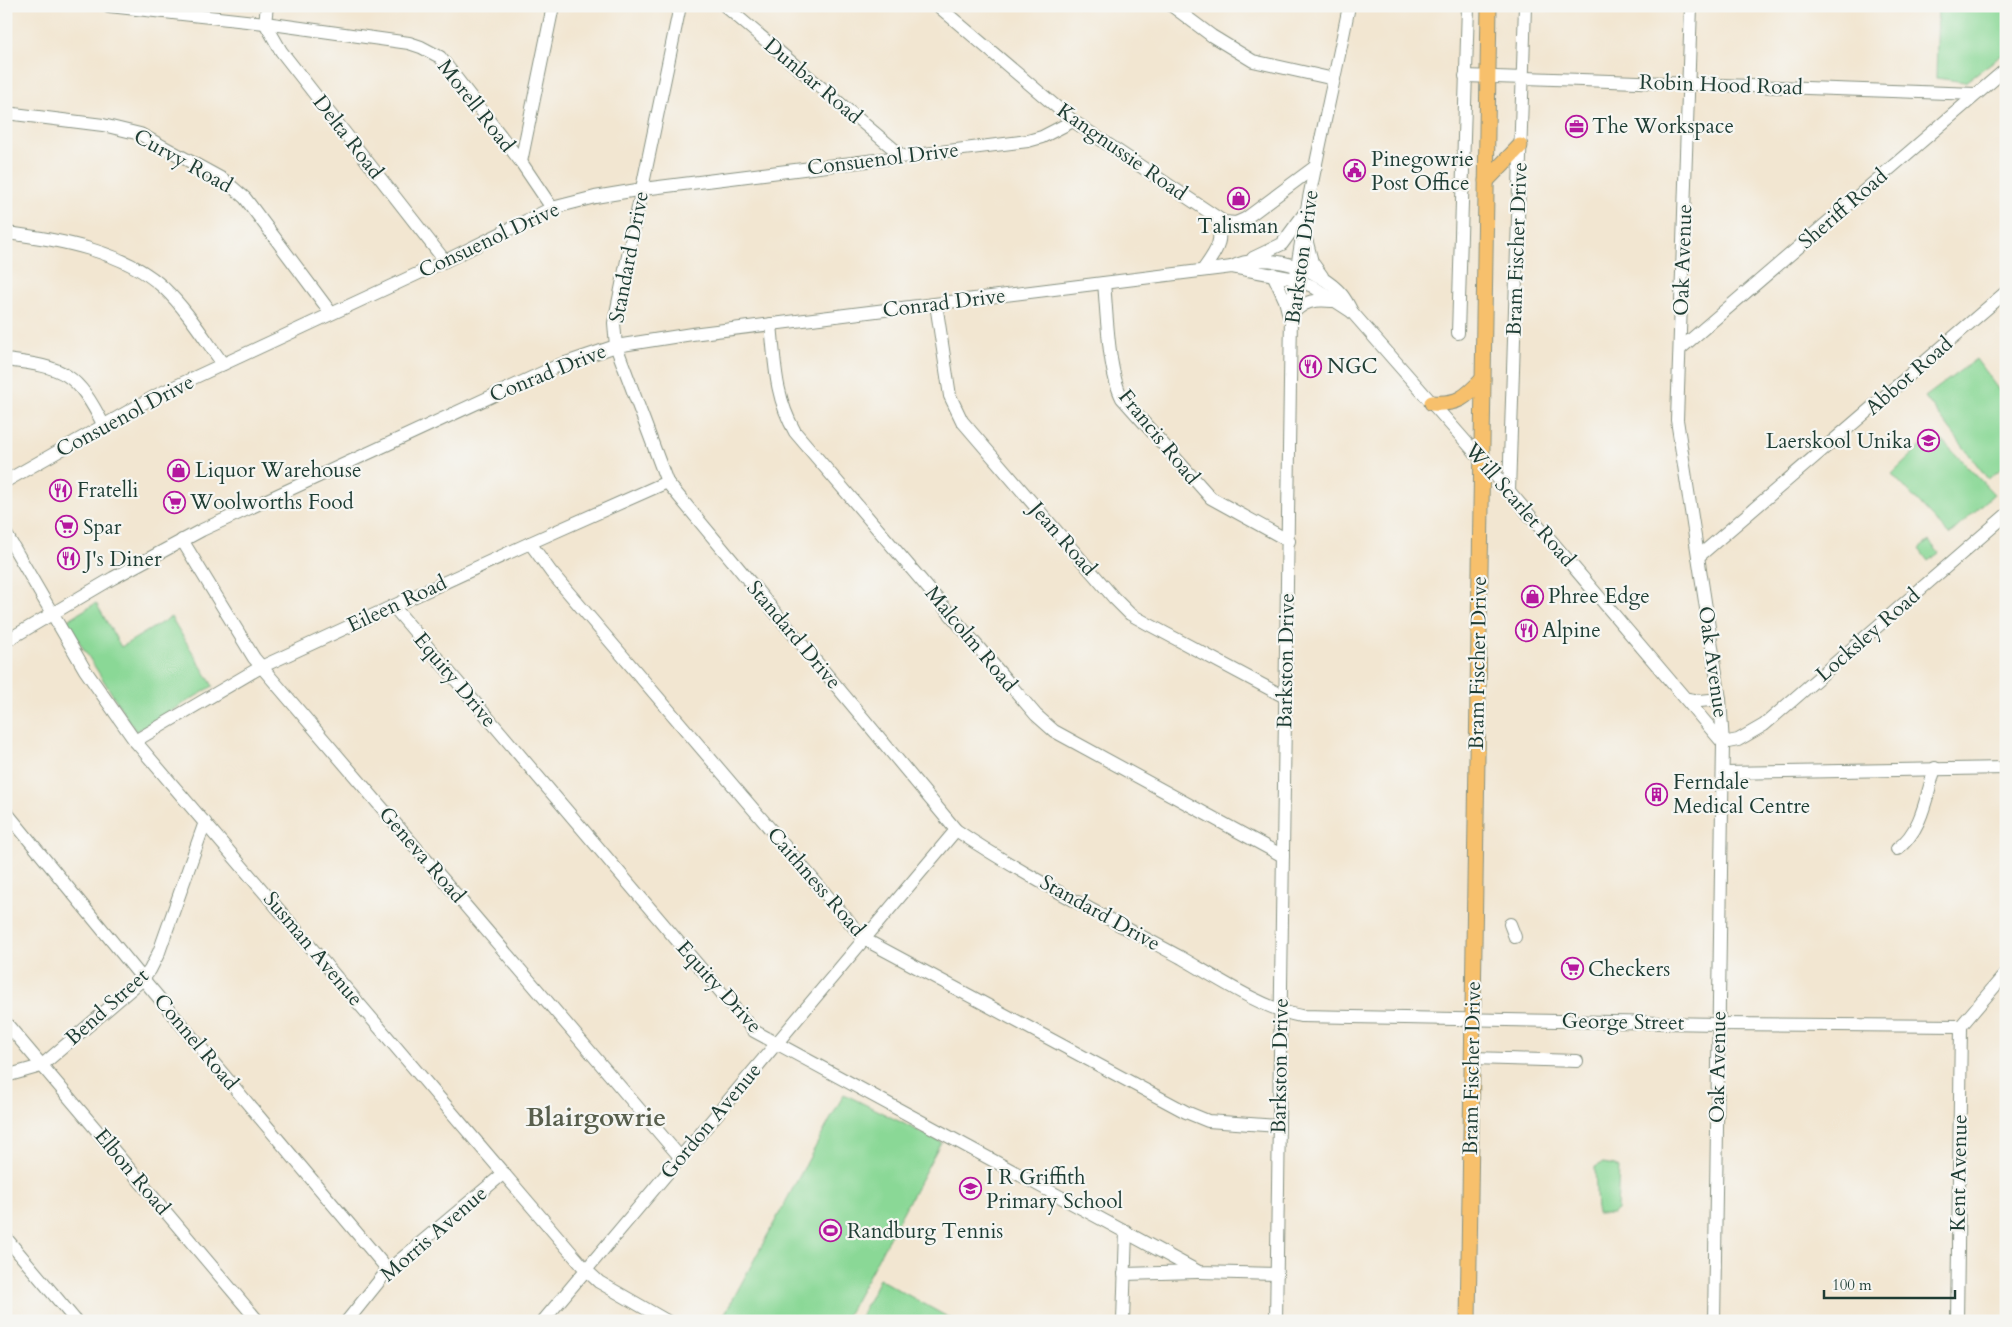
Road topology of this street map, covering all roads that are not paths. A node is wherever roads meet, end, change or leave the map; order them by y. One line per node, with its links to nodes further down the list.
1 (109, 6): 13 (street, Morell Road)
2 (267, 6): 13 (street)
3 (553, 6): 25 (street)
4 (680, 6): 28 (street, Standard Drive)
5 (725, 6): 24 (street, Dunbar Road)
6 (938, 6): 22 (street, Kangnussie Road)
7 (1172, 6): 18 (street)
8 (1349, 6): 18 (street, Barkston Drive)
9 (1468, 6): 15 (street)
10 (1489, 6): 16 (main road, Bram Fischer Drive)
11 (1525, 6): 17 (street, Bram Fischer Drive)
12 (1692, 6): 19 (street, Oak Avenue)
13 (265, 23): 25 (street, Morell Road); 35 (street, Delta Road)
14 (2006, 69): 20 (street, Sheriff Road)
15 (1465, 76): 16 (street, Robin Hood Road); 49 (street)
16 (1488, 76): 17 (street, Robin Hood Road); 27 (main road, Bram Fischer Drive)
17 (1523, 77): 19 (street, Robin Hood Road); 23 (street, Bram Fischer Drive)
18 (1334, 80): 26 (street, Barkston Drive)
19 (1689, 83): 20 (street, Robin Hood Road); 51 (street, Oak Avenue)
20 (1976, 94): 51 (street, Sheriff Road)
21 (6, 113): 46 (street, Curvy Road)
22 (1073, 121): 24 (street, Consuenol Drive); 31 (street, Kangnussie Road)
23 (1520, 146): 27 (main road); 60 (street, Bram Fischer Drive)
24 (902, 156): 28 (street, Consuenol Drive)
25 (521, 162): 29 (street, Morell Road)
26 (1316, 166): 30 (street, Barkston Drive); 31 (street)
27 (1486, 181): 54 (main road, Bram Fischer Drive)
28 (643, 189): 29 (street, Consuenol Drive); 50 (street, Standard Drive)
29 (552, 208): 35 (street, Consuenol Drive)
30 (1308, 208): 32 (street, Barkston Drive); 34 (street)
31 (1218, 219): 37 (street)
32 (1304, 228): 38 (street, Barkston Drive); 40 (street)
33 (6, 233): 53 (street)
34 (1248, 260): 36 (street, Conrad Drive); 38 (street, Conrad Drive)
35 (445, 261): 46 (street, Consuenol Drive)
36 (1232, 267): 37 (street, Conrad Drive); 39 (street, Conrad Drive)
37 (1203, 270): 41 (street, Conrad Drive)
38 (1296, 273): 39 (street, Conrad Drive); 40 (street, Will Scarlet Road); 43 (street, Will Scarlet Road); 47 (street, Barkston Drive)
39 (1272, 274): 47 (street)
40 (1327, 282): 45 (street, Will Scarlet Road)
41 (1104, 283): 44 (street, Conrad Drive); 64 (street, Francis Road)
42 (2006, 292): 67 (street, Abbot Road)
43 (1332, 301): 45 (street, Will Scarlet Road); 47 (street)
44 (936, 304): 48 (street, Conrad Drive); 72 (street, Jean Road)
45 (1352, 312): 55 (street, Will Scarlet Road)
46 (332, 313): 53 (street, Consuenol Drive)
47 (1291, 319): 64 (street, Barkston Drive)
48 (771, 324): 50 (street, Conrad Drive); 84 (street, Malcolm Road)
49 (1458, 333)
50 (616, 346): 59 (street, Standard Drive); 63 (street, Conrad Drive)
51 (1680, 350): 67 (street, Oak Avenue)
52 (6, 360): 56 (street)
53 (223, 364): 56 (street, Consuenol Drive)
54 (1483, 379): 55 (main road); 57 (main road, Bram Fischer Drive)
55 (1432, 403): 57 (street, Will Scarlet Road)
56 (104, 426): 58 (street, Consuenol Drive)
57 (1482, 461): 60 (street, Will Scarlet Road); 92 (main road, Bram Fischer Drive)
58 (6, 481)
59 (667, 482): 65 (street, Eileen Road); 82 (street, Standard Drive)
60 (1509, 491): 73 (street, Will Scarlet Road)
61 (2006, 515): 76 (street, Locksley Road)
62 (6, 534): 66 (street, Susman Avenue)
63 (182, 540): 69 (street, Conrad Drive); 71 (street, Geneva Road)
64 (1289, 541): 72 (street, Barkston Drive)
65 (530, 543): 68 (street, Eileen Road); 87 (street, Caithness Road)
66 (10, 550): 69 (street, Susman Avenue)
67 (1698, 557): 74 (street, Oak Avenue)
68 (392, 606): 71 (street, Eileen Road); 96 (street, Equity Drive)
69 (52, 614): 70 (street, Conrad Drive); 75 (street, Susman Avenue)
70 (6, 641)
71 (261, 667): 75 (street, Eileen Road); 102 (street, Geneva Road)
72 (1285, 697): 84 (street, Barkston Drive)
73 (1688, 699): 74 (street); 76 (street, Will Scarlet Road)
74 (1720, 699): 76 (street, Oak Avenue)
75 (135, 741): 81 (street, Susman Avenue)
76 (1723, 743): 79 (street, Oak Avenue)
77 (1935, 768): 78 (street); 79 (street); 83 (street)
78 (2006, 768)
79 (1723, 773): 94 (street, Oak Avenue)
80 (6, 812): 89 (street, Connel Road)
81 (205, 822): 89 (street, Bend Street); 103 (street, Susman Avenue)
82 (956, 830): 87 (street, Gordon Avenue); 90 (street, Standard Drive)
83 (1897, 849)
84 (1283, 856): 90 (street, Barkston Drive)
85 (1510, 924): 86 (street)
86 (1515, 937)
87 (864, 939): 96 (street, Gordon Avenue); 101 (street, Caithness Road)
88 (2006, 973): 95 (street)
89 (143, 979): 99 (street, Bend Street); 106 (street, Connel Road)
90 (1280, 1011): 91 (street, Standard Drive); 101 (street, Barkston Drive)
91 (1346, 1017): 92 (street, George Street)
92 (1472, 1019): 94 (street, George Street); 97 (main road, Bram Fischer Drive)
93 (6, 1023): 99 (street, Elbon Road)
94 (1718, 1024): 95 (street, George Street); 119 (street, Oak Avenue)
95 (1960, 1026): 120 (street, Kent Avenue)
96 (776, 1042): 102 (street, Gordon Avenue); 104 (street, Equity Drive)
97 (1472, 1058): 98 (street); 118 (main road, Bram Fischer Drive)
98 (1577, 1061)
99 (41, 1066): 100 (street, Bend Street); 112 (street, Elbon Road)
100 (6, 1076)
101 (1279, 1126): 110 (street, Barkston Drive)
102 (680, 1157): 107 (street, Gordon Avenue)
103 (504, 1173): 106 (street, Morris Avenue); 107 (street, Susman Avenue)
104 (1126, 1231): 108 (street, Equity Drive); 109 (street)
105 (6, 1238): 111 (street)
106 (388, 1270): 113 (street, Morris Avenue)
107 (586, 1270): 114 (street, Gordon Avenue); 115 (street, Susman Avenue)
108 (1199, 1272): 109 (street, Equity Drive); 110 (street, Equity Drive)
109 (1124, 1274): 116 (street)
110 (1277, 1274): 117 (street, Barkston Drive)
111 (76, 1321)
112 (258, 1321)
113 (347, 1321)
114 (543, 1321)
115 (667, 1321)
116 (1122, 1321)
117 (1276, 1321)
118 (1468, 1321)
119 (1714, 1321)
120 (1957, 1321)

